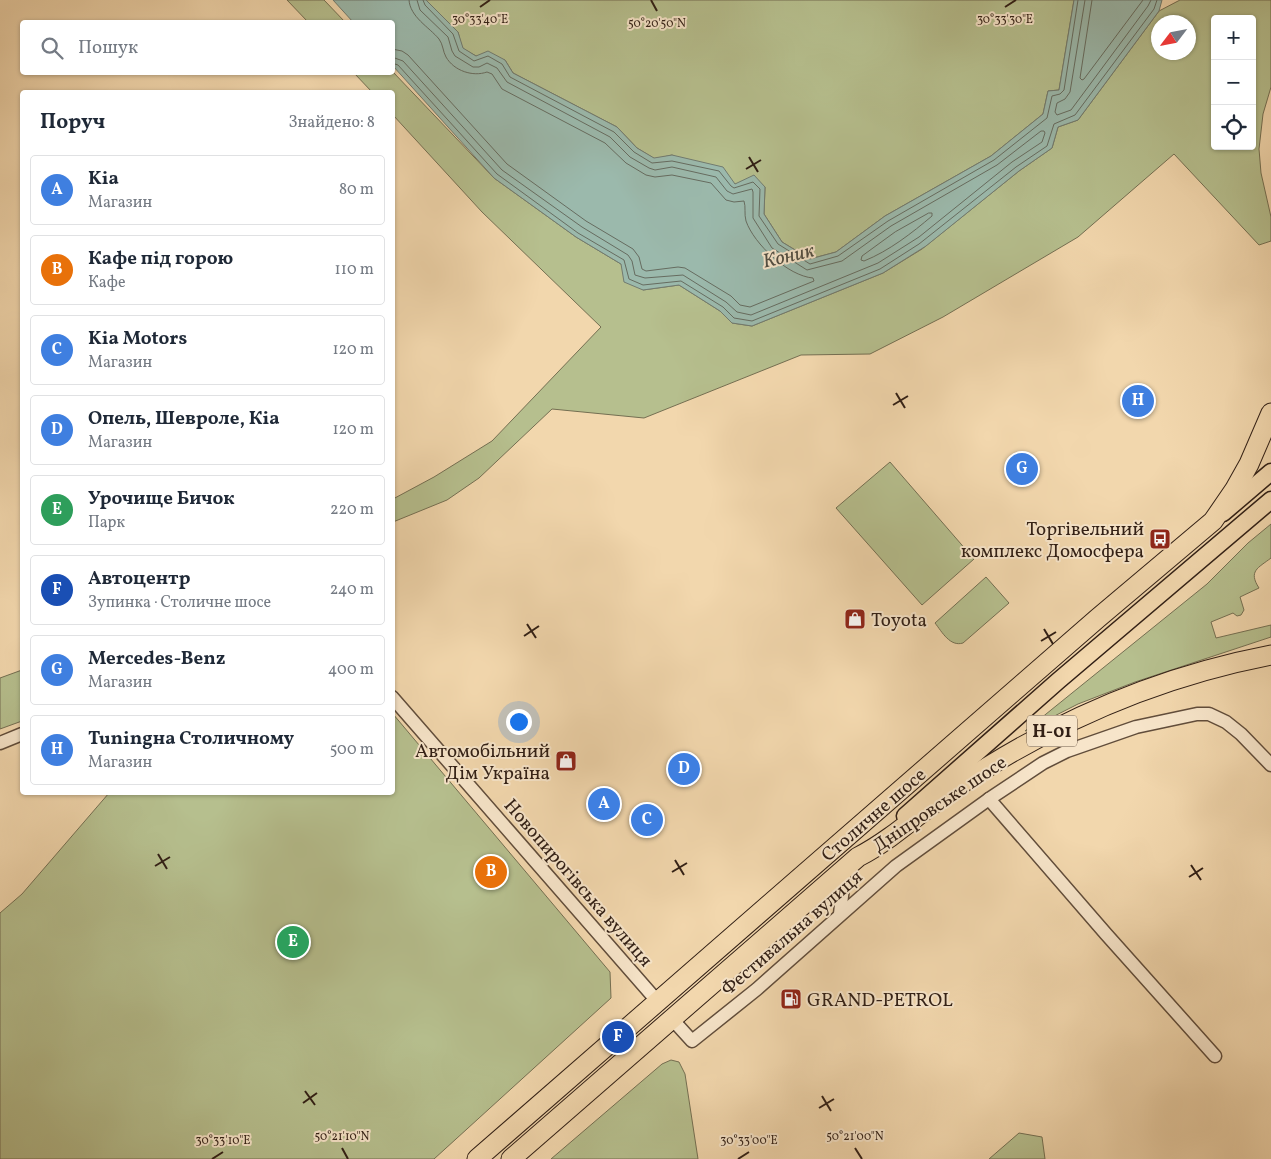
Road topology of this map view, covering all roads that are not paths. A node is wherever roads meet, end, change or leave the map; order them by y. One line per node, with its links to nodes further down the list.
1 (1271, 413): 4 (highway)
2 (1271, 472): 4 (main road, Столичне шосе)
3 (1271, 500): 11 (main road, Столичне шосе)
4 (1212, 522): 13 (highway, Столичне шосе)
5 (1271, 655): 11 (highway, Дніпровське шосе / Н-01)
6 (395, 700): 13 (street, Новопирогівська вулиця)
7 (20, 735): 8 (street)
8 (0, 743)
9 (1271, 765): 10 (street, Фестивальна вулиця)
10 (989, 799): 12 (street, Фестивальна вулиця); 15 (street)
11 (852, 863): 12 (street); 14 (highway, Столичне шосе)
12 (840, 914): 14 (street, Фестивальна вулиця)
13 (658, 1002): 16 (highway, Столичне шосе)
14 (672, 1019): 17 (highway, Столичне шосе)
15 (1215, 1056)
16 (477, 1159)
17 (511, 1159)

